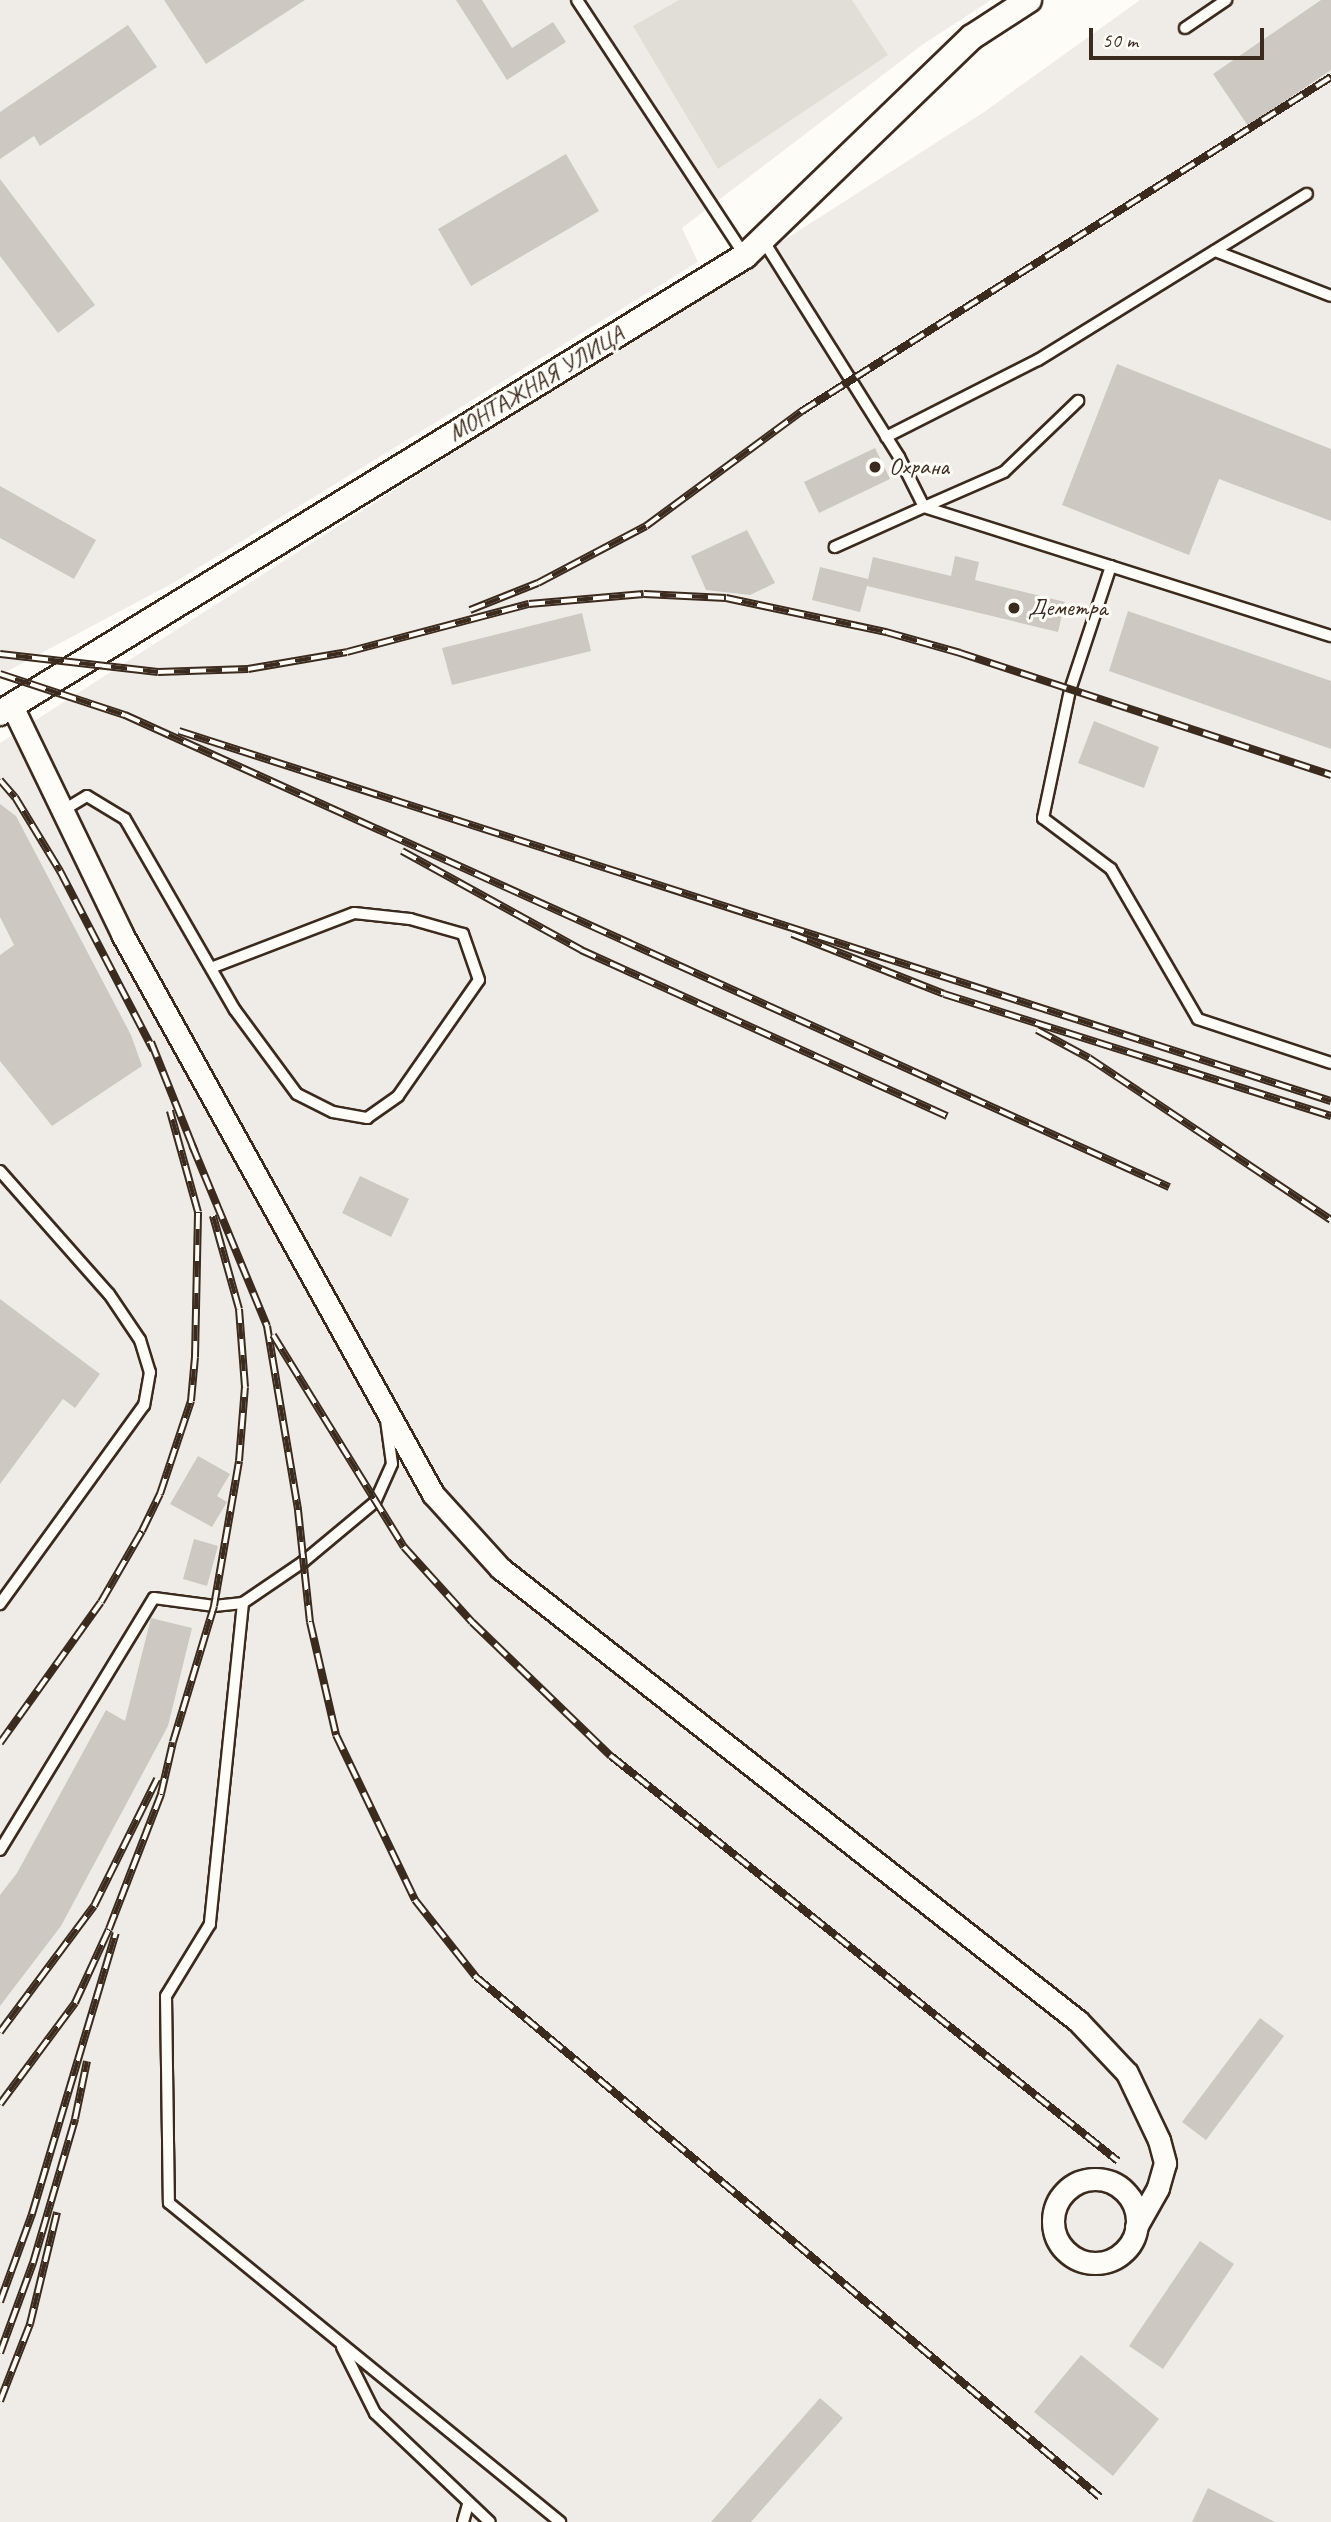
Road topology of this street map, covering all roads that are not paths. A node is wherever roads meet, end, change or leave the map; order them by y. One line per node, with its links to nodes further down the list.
1 (577, 0): 6 (lane)
2 (1029, 0): 6 (street, МОНТАЖНАЯ УЛИЦА)
3 (1226, 0): 4 (lane)
4 (1185, 28)
5 (1307, 194): 7 (lane)
6 (754, 248): 10 (lane); 15 (street, МОНТАЖНАЯ УЛИЦА)
7 (1215, 251): 8 (lane); 10 (lane)
8 (1331, 296)
9 (1078, 401): 11 (lane)
10 (886, 437): 11 (lane)
11 (924, 507): 12 (lane); 13 (lane)
12 (835, 547)
13 (1111, 566): 14 (lane); 18 (lane)
14 (1331, 636)
15 (6, 710): 16 (street)
16 (62, 811): 17 (lane); 20 (street)
17 (211, 968): 17 (lane)
18 (1331, 1063)
19 (0, 1171): 22 (lane)
20 (384, 1407): 21 (lane); 24 (street)
21 (243, 1602): 23 (lane); 25 (lane)
22 (0, 1604)
23 (0, 1850)
24 (1136, 2227)
25 (340, 2343): 26 (lane); 29 (lane)
26 (468, 2505): 27 (lane); 28 (lane)
27 (463, 2522)
28 (490, 2522)
29 (560, 2522)

